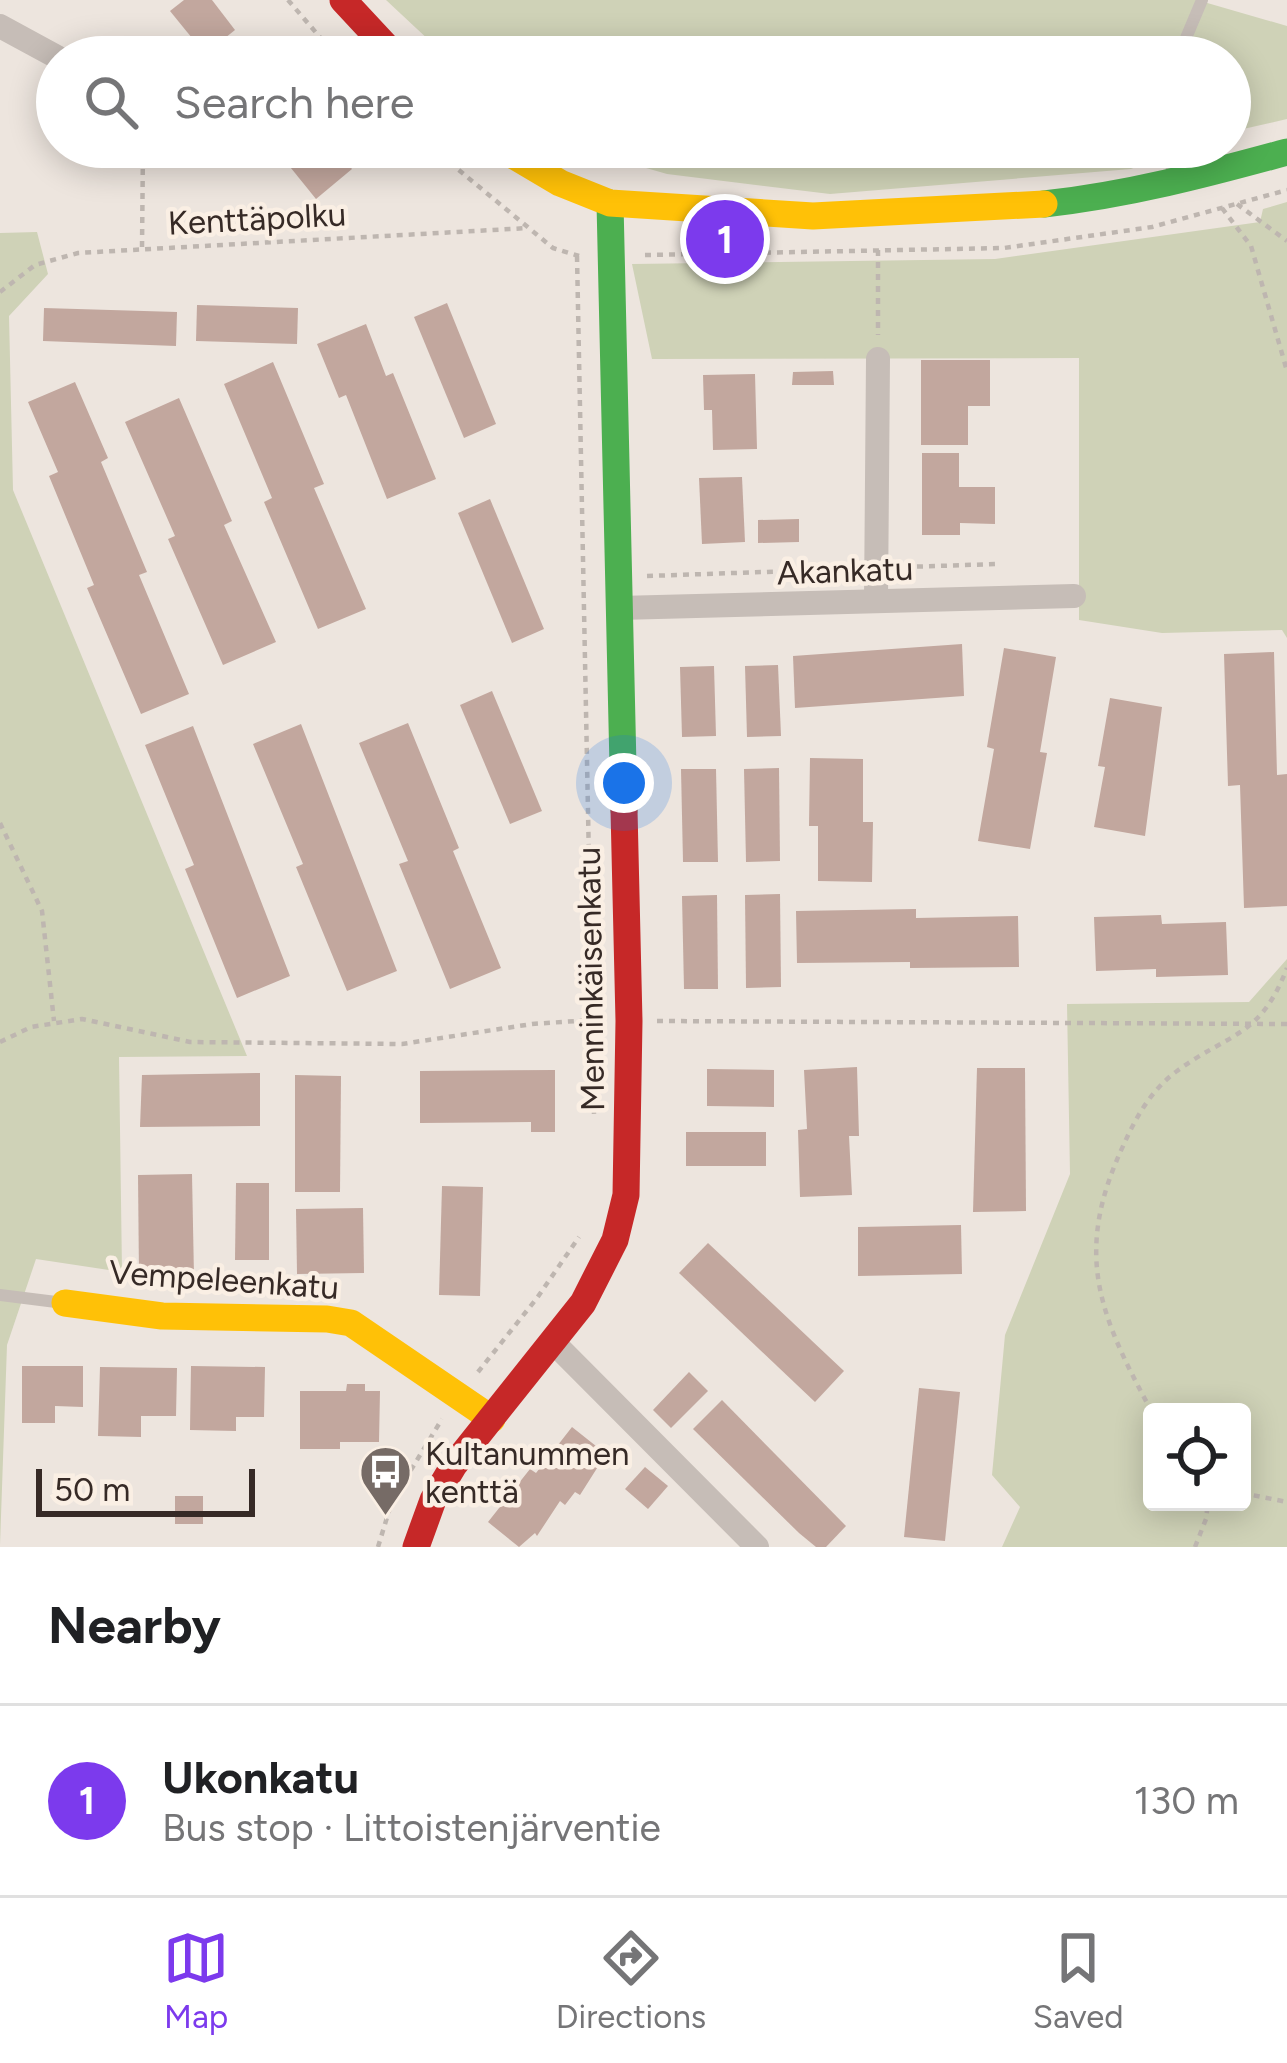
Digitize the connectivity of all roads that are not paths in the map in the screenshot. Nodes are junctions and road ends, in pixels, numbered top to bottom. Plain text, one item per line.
1 (343, 0) edge
2 (1202, 0) edge
3 (0, 26) edge
4 (376, 36) edge
5 (1187, 36) edge
6 (36, 46) edge
7 (1287, 152) edge
8 (1251, 162) edge
9 (535, 168) edge
10 (1172, 168) edge
11 (1227, 168) edge
12 (1174, 182) junction
13 (610, 203) junction
14 (878, 359) road end
15 (1074, 596) dead end
16 (877, 601) junction
17 (619, 608) junction
18 (0, 1295) edge
19 (65, 1303) joint
20 (554, 1343) junction
21 (492, 1419) junction
22 (416, 1547) edge
23 (757, 1547) edge

1 - 4 street
2 - 5 lane
3 - 6 street
7 - 8 street
9 - 13 street
10 - 12 lane
11 - 12 street
12 - 13 street
13 - 17 street, Menninkäisenkatu
14 - 16 street
15 - 16 street, Akankatu
16 - 17 street, Akankatu
17 - 20 street, Menninkäisenkatu
18 - 19 lane
19 - 21 street, Vempeleenkatu
20 - 21 street, Menninkäisenkatu
20 - 23 street
21 - 22 street, Menninkäisenkatu

